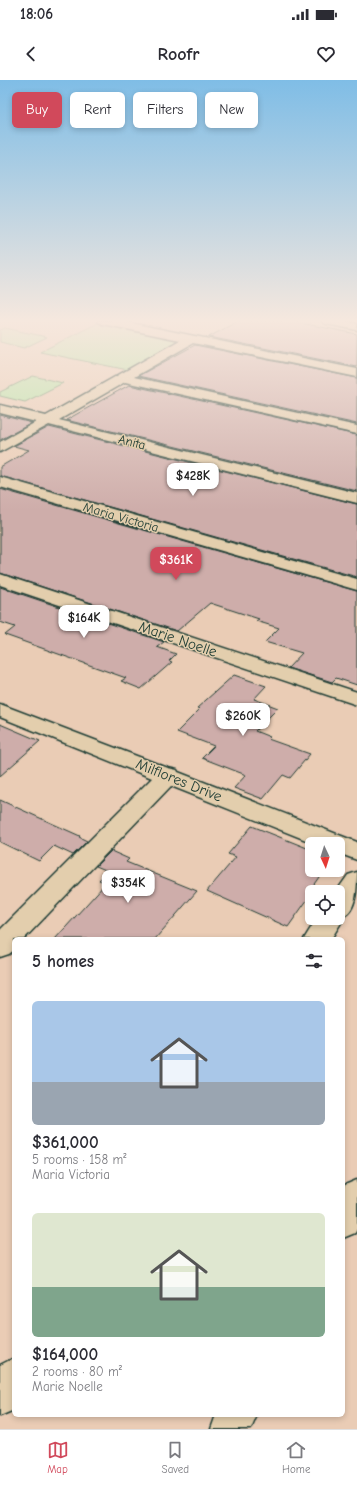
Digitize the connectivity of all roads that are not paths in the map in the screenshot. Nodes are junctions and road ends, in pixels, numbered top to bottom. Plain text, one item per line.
1 (113, 384) edge
2 (151, 384) edge
3 (0, 409) edge
4 (48, 421) junction
5 (357, 430) edge
6 (0, 448) edge
7 (0, 482) edge
8 (357, 498) edge
9 (0, 579) edge
10 (357, 585) edge
11 (357, 699) edge
12 (0, 710) edge
13 (168, 775) junction
14 (357, 851) edge
15 (357, 881) edge
16 (345, 898) edge
17 (326, 925) edge
18 (318, 937) edge
19 (0, 947) edge
20 (357, 1196) edge
21 (345, 1218) edge
22 (12, 1380) edge
23 (0, 1398) edge
24 (237, 1417) edge
25 (230, 1429) edge

1 - 4 street
2 - 5 street
3 - 4 street, Anita
4 - 6 street
4 - 8 street, Anita
7 - 10 street, Maria Victoria
9 - 11 street, Marie Noelle
12 - 13 street, Milflores Drive
13 - 14 street, Milflores Drive
13 - 19 street
15 - 16 street
17 - 18 street
20 - 21 street
22 - 23 street
24 - 25 street

